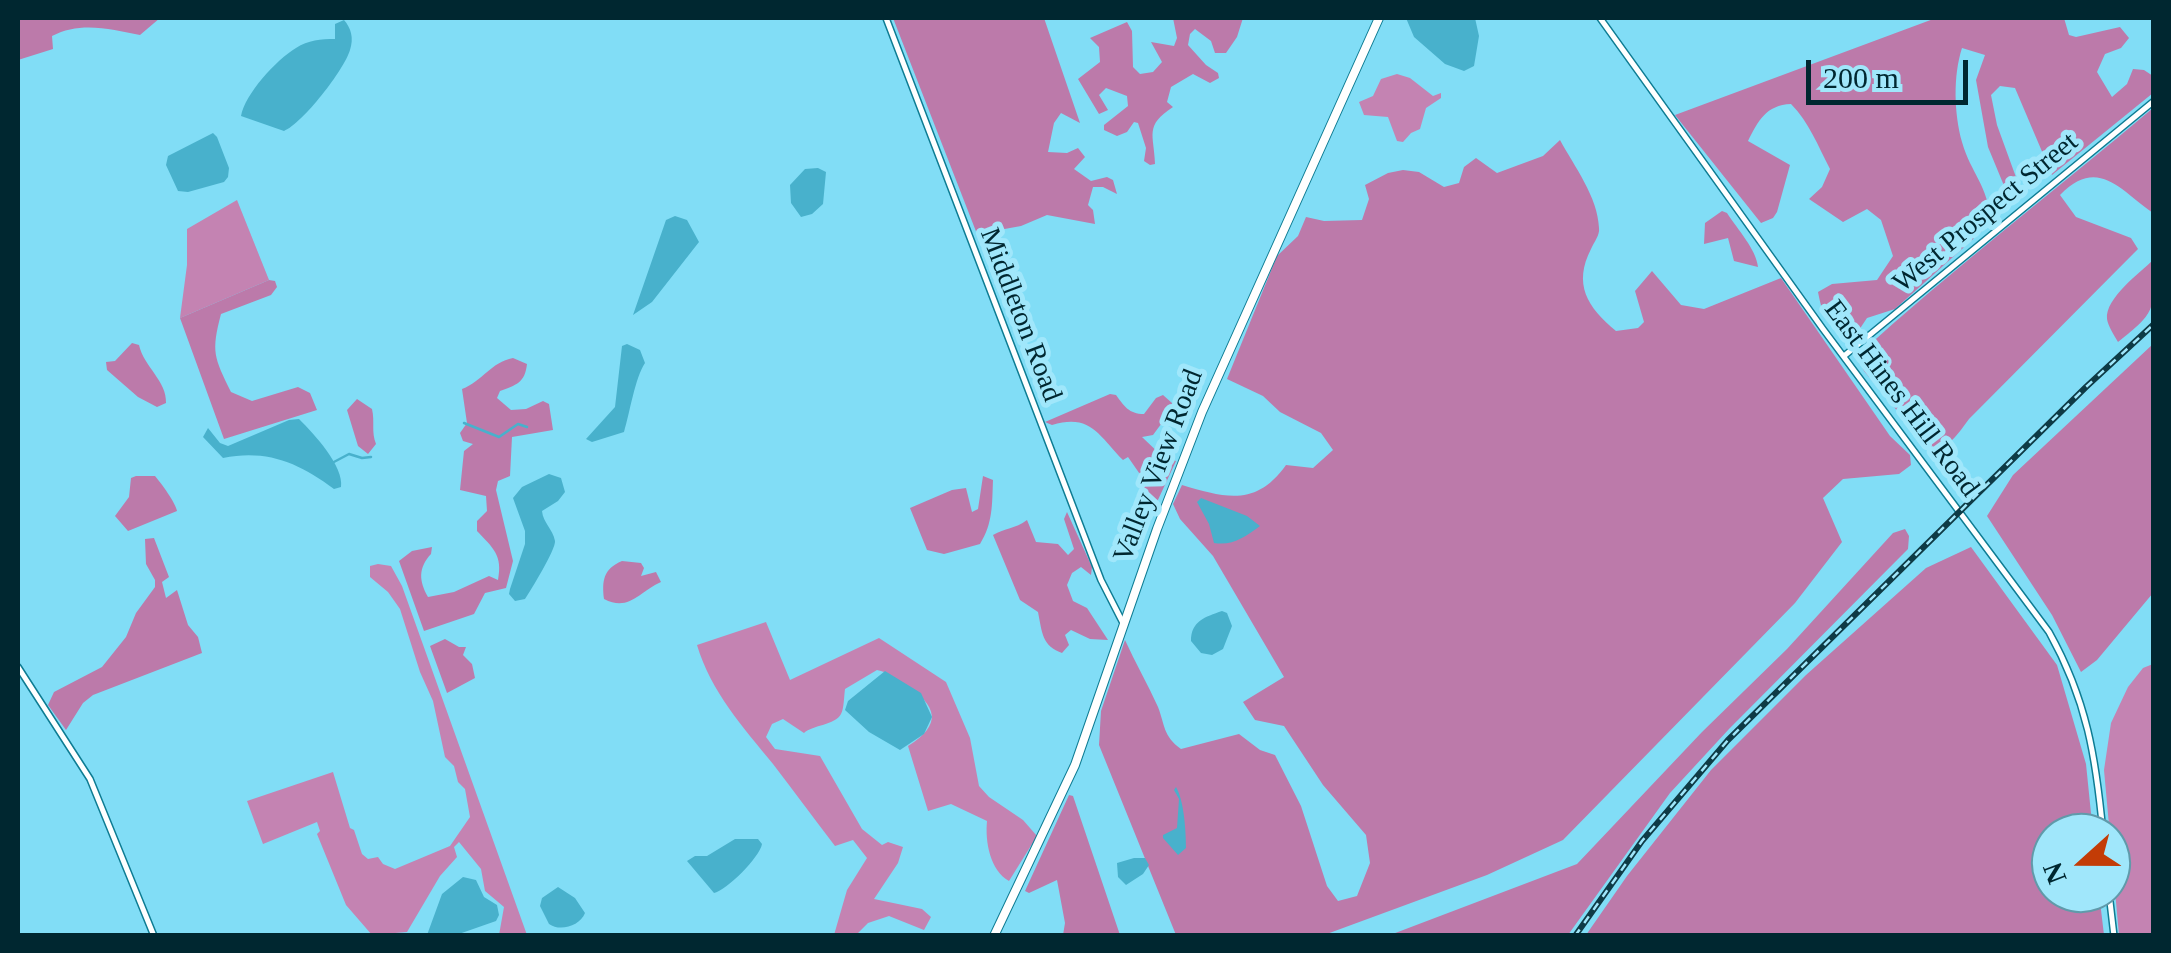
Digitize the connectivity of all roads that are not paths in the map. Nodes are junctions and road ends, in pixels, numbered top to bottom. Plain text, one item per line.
1 (886, 18) edge
2 (1378, 18) edge
3 (1600, 18) edge
4 (2154, 101) edge
5 (1844, 356) junction
6 (1123, 623) junction
7 (18, 667) edge
8 (2101, 813) edge
9 (154, 936) edge
10 (994, 936) edge

1 - 6 street, Middleton Road
2 - 6 main road, Valley View Road
3 - 5 street, East Hines Hill Road
4 - 5 street, West Prospect Street
5 - 8 street, East Hines Hill Road
6 - 10 main road, Valley View Road
7 - 9 street

